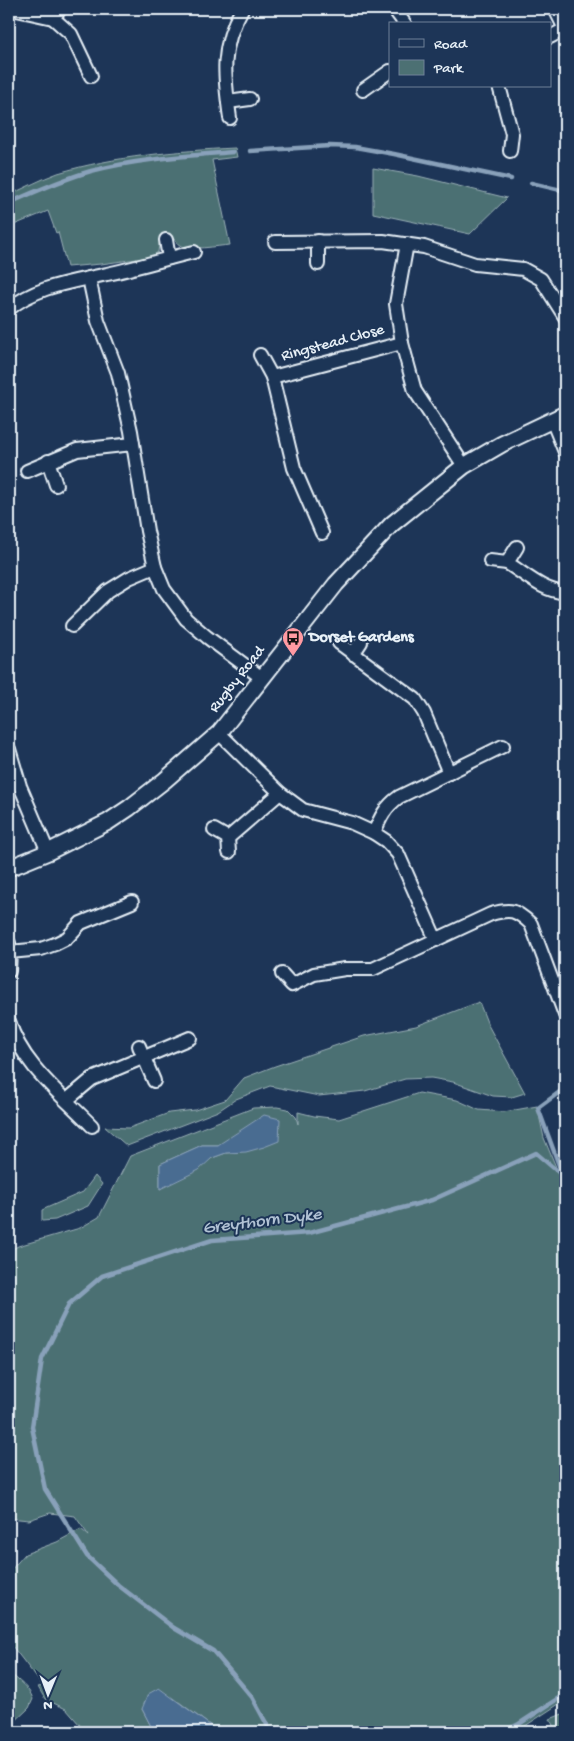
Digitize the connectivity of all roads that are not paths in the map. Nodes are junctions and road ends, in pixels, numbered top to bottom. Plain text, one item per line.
1 (12, 9) edge
2 (242, 9) edge
3 (394, 9) edge
4 (555, 9) edge
5 (57, 13) edge
6 (403, 22) edge
7 (565, 29) edge
8 (552, 36) edge
9 (389, 72) edge
10 (91, 76) dead end
11 (500, 88) edge
12 (363, 90) dead end
13 (250, 99) dead end
14 (228, 102) junction
15 (230, 118) dead end
16 (510, 151) dead end
17 (166, 240) dead end
18 (318, 241) junction
19 (275, 242) dead end
20 (407, 244) junction
21 (194, 252) dead end
22 (169, 258) junction
23 (318, 264) dead end
24 (88, 278) junction
25 (9, 309) edge
26 (565, 317) edge
27 (402, 343) junction
28 (260, 355) dead end
29 (272, 377) junction
30 (558, 417) edge
31 (133, 444) junction
32 (565, 452) edge
33 (48, 461) junction
34 (464, 466) junction
35 (27, 471) dead end
36 (56, 485) dead end
37 (322, 534) dead end
38 (517, 547) dead end
39 (490, 561) dead end
40 (507, 563) junction
41 (154, 567) junction
42 (565, 592) edge
43 (72, 626) dead end
44 (361, 642) dead end
45 (339, 643) dead end
46 (353, 654) junction
47 (262, 678) junction
48 (218, 732) junction
49 (503, 746) dead end
50 (9, 749) edge
51 (11, 770) edge
52 (449, 773) junction
53 (280, 793) junction
54 (214, 830) dead end
55 (374, 833) junction
56 (228, 838) junction
57 (48, 852) junction
58 (229, 852) dead end
59 (9, 868) edge
60 (132, 902) dead end
61 (436, 940) junction
62 (10, 947) edge
63 (9, 971) edge
64 (282, 974) dead end
65 (565, 1015) edge
66 (9, 1021) edge
67 (190, 1038) dead end
68 (142, 1052) junction
69 (154, 1081) dead end
70 (66, 1100) junction
71 (92, 1126) dead end

1 - 5 street
2 - 14 street
3 - 6 street
4 - 7 street
5 - 10 street
7 - 8 street
9 - 12 street
11 - 16 street
13 - 14 street
14 - 15 street
17 - 22 street
18 - 19 street
18 - 20 street
18 - 23 street
20 - 26 street
20 - 27 street
21 - 22 street
22 - 24 street
24 - 25 street
24 - 31 street
27 - 29 street, Ringstead Close
27 - 34 street
28 - 29 street, Ringstead Close
29 - 37 street, Ringstead Close
30 - 32 street
30 - 34 street, Rugby Road
31 - 33 street
31 - 41 street
33 - 35 street
33 - 36 street
34 - 47 street, Rugby Road
38 - 40 street
39 - 40 street
40 - 42 street
41 - 43 street
41 - 47 street
44 - 46 street
45 - 46 street
46 - 52 street
47 - 48 street, Rugby Road
48 - 53 street
48 - 57 street, Rugby Road
49 - 52 street
50 - 51 street
51 - 57 street
52 - 55 street
53 - 55 street
53 - 56 street
54 - 56 street
55 - 61 street
56 - 58 street
57 - 59 street, Rugby Road
60 - 62 street
61 - 64 street
61 - 65 street
62 - 63 street
66 - 70 street
67 - 68 street
68 - 69 street
68 - 70 street
70 - 71 street

